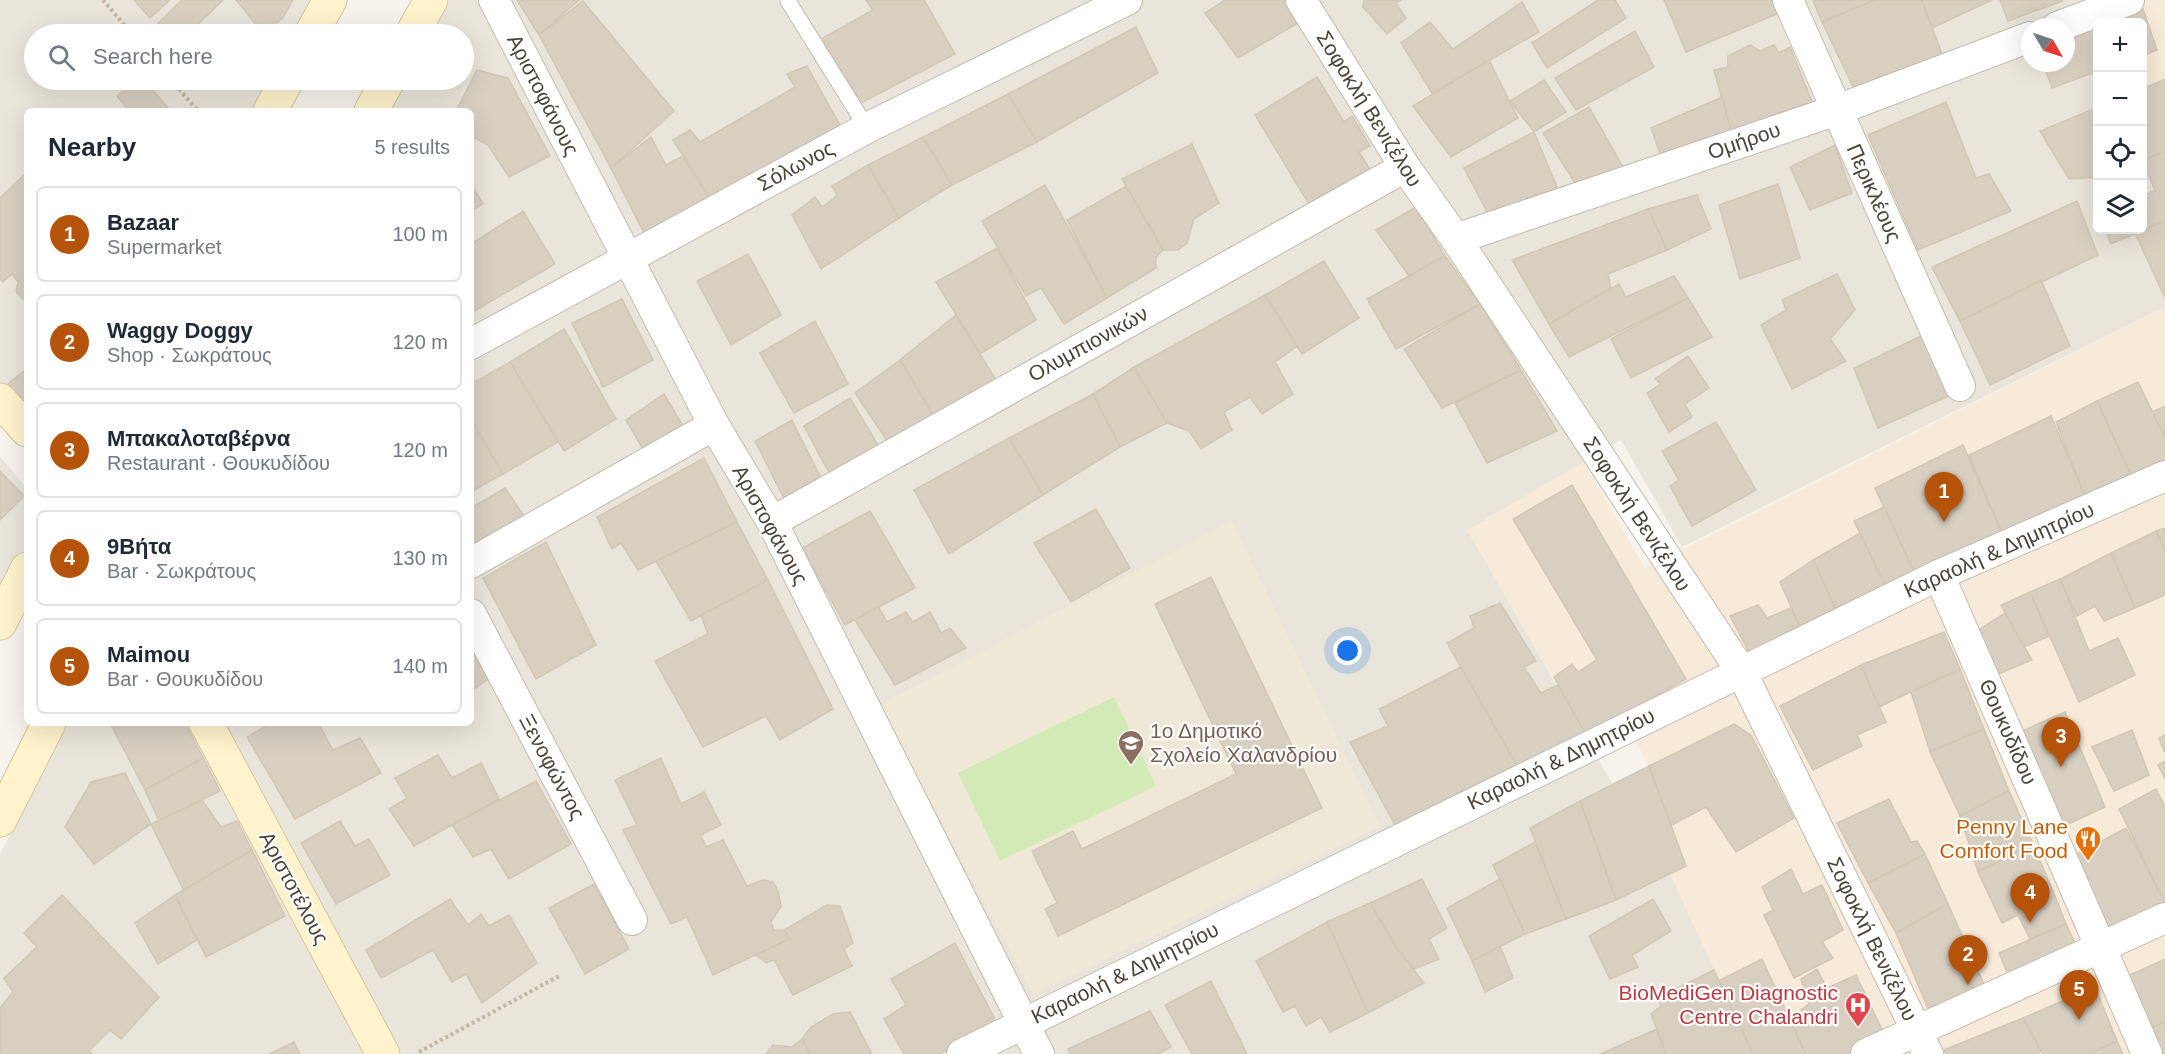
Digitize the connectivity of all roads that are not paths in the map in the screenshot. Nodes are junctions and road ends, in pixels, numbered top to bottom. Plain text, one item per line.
1 (330, 0) edge
2 (431, 0) edge
3 (494, 0) edge
4 (1127, 0) edge
5 (1301, 0) edge
6 (1788, 0) edge
7 (2129, 0) edge
8 (788, 1) edge
9 (2075, 20) edge
10 (317, 24) edge
11 (418, 24) edge
12 (2021, 40) edge
13 (282, 90) edge
14 (383, 90) edge
15 (272, 108) edge
16 (373, 108) edge
17 (1837, 110) junction
18 (867, 128) junction
19 (1405, 167) junction
20 (1456, 239) junction
21 (627, 257) junction
22 (474, 342) edge
23 (1960, 386) dead end
24 (0, 400) edge
25 (714, 425) junction
26 (24, 427) edge
27 (2165, 476) edge
28 (772, 522) junction
29 (474, 560) edge
30 (24, 575) edge
31 (1939, 575) junction
32 (474, 620) edge
33 (0, 623) edge
34 (1741, 671) junction
35 (47, 726) edge
36 (208, 726) edge
37 (0, 820) edge
38 (2165, 918) edge
39 (632, 920) dead end
40 (2103, 947) junction
41 (1023, 1023) junction
42 (1922, 1042) edge
43 (383, 1054) edge
44 (962, 1054) edge
45 (1038, 1054) edge
46 (1866, 1054) edge
47 (2147, 1054) edge

1 - 10 street
2 - 11 street
3 - 21 street, Αριστοφάνους
4 - 18 street, Σόλωνος
5 - 19 street, Σοφοκλή Βενιζέλου
6 - 17 street, Περικλέους
7 - 9 street
8 - 18 lane
12 - 17 street, Ομήρου
13 - 15 street
14 - 16 street
17 - 20 street, Ομήρου
17 - 23 street, Περικλέους
18 - 21 street, Σόλωνος
19 - 20 street, Σοφοκλή Βενιζέλου
19 - 28 street, Ολυμπιονικών
20 - 34 street, Σοφοκλή Βενιζέλου
21 - 22 street, Σόλωνος
21 - 25 street, Αριστοφάνους
24 - 26 street
25 - 28 street, Αριστοφάνους
25 - 29 street
27 - 31 street, Καραολή & Δημητρίου
28 - 41 street, Αριστοφάνους
30 - 33 street
31 - 34 street, Καραολή & Δημητρίου
31 - 40 street, Θουκυδίδου
32 - 39 street, Ξενοφώντος
34 - 41 street, Καραολή & Δημητρίου
34 - 42 street, Σοφοκλή Βενιζέλου
35 - 37 street
36 - 43 street, Αριστοτέλους
38 - 40 street
40 - 42 street
40 - 47 street, Θουκυδίδου
41 - 44 street, Καραολή & Δημητρίου
41 - 45 street, Αριστοφάνους
42 - 46 street

